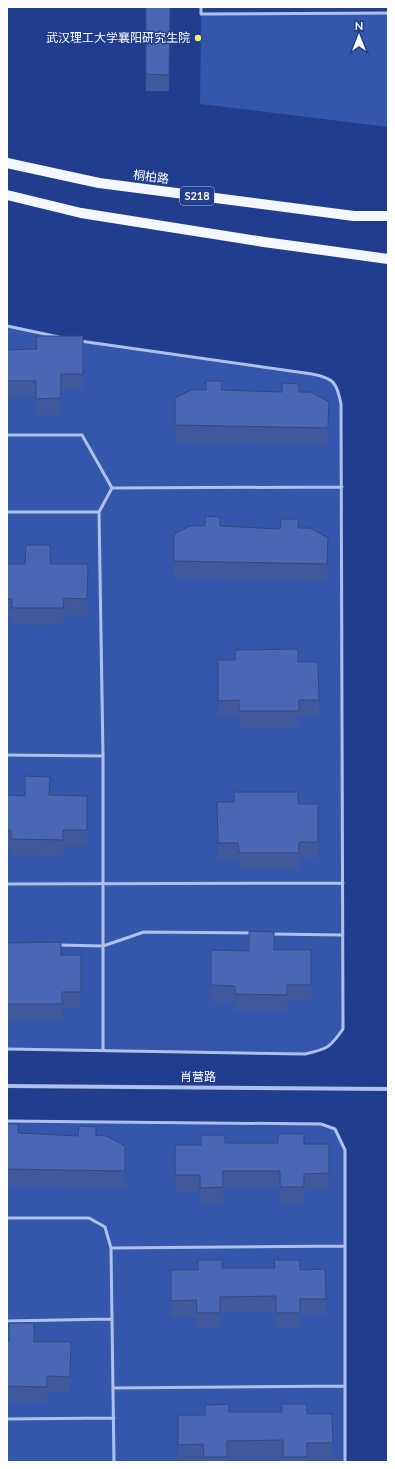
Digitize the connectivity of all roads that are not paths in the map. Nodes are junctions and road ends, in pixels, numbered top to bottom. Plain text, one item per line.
1 (201, 7) edge
2 (388, 13) edge
3 (7, 163) edge
4 (7, 196) edge
5 (388, 216) edge
6 (388, 259) edge
7 (7, 326) edge
8 (65, 338) edge
9 (79, 341) edge
10 (7, 435) edge
11 (342, 487) junction
12 (112, 488) junction
13 (7, 512) edge
14 (99, 512) junction
15 (7, 755) edge
16 (103, 756) junction
17 (343, 883) junction
18 (7, 884) edge
19 (103, 884) junction
20 (255, 934) edge
21 (263, 934) edge
22 (343, 935) junction
23 (55, 945) edge
24 (103, 946) junction
25 (7, 1048) edge
26 (103, 1050) junction
27 (7, 1086) edge
28 (388, 1089) edge
29 (7, 1121) edge
30 (7, 1218) edge
31 (344, 1246) junction
32 (111, 1248) junction
33 (112, 1320) junction
34 (7, 1322) edge
35 (344, 1386) junction
36 (113, 1388) junction
37 (114, 1418) junction
38 (7, 1419) edge
39 (114, 1462) edge
40 (344, 1462) edge

1 - 2 lane
3 - 5 main road, 桐柏路 / S218
4 - 6 main road
7 - 8 lane
9 - 11 lane
10 - 12 lane
11 - 12 lane
11 - 17 lane
12 - 14 lane
13 - 14 lane
14 - 16 lane
15 - 16 lane
16 - 19 lane
17 - 19 lane
17 - 22 lane
18 - 19 lane
19 - 24 lane
20 - 24 lane
21 - 22 lane
22 - 26 lane
23 - 24 lane
24 - 26 lane
25 - 26 lane
27 - 28 street, 肖营路
29 - 31 lane
30 - 32 lane
31 - 32 lane
31 - 35 lane
32 - 33 lane
33 - 34 lane
33 - 36 lane
35 - 36 lane
35 - 40 lane
36 - 37 lane
37 - 38 lane
37 - 39 lane

